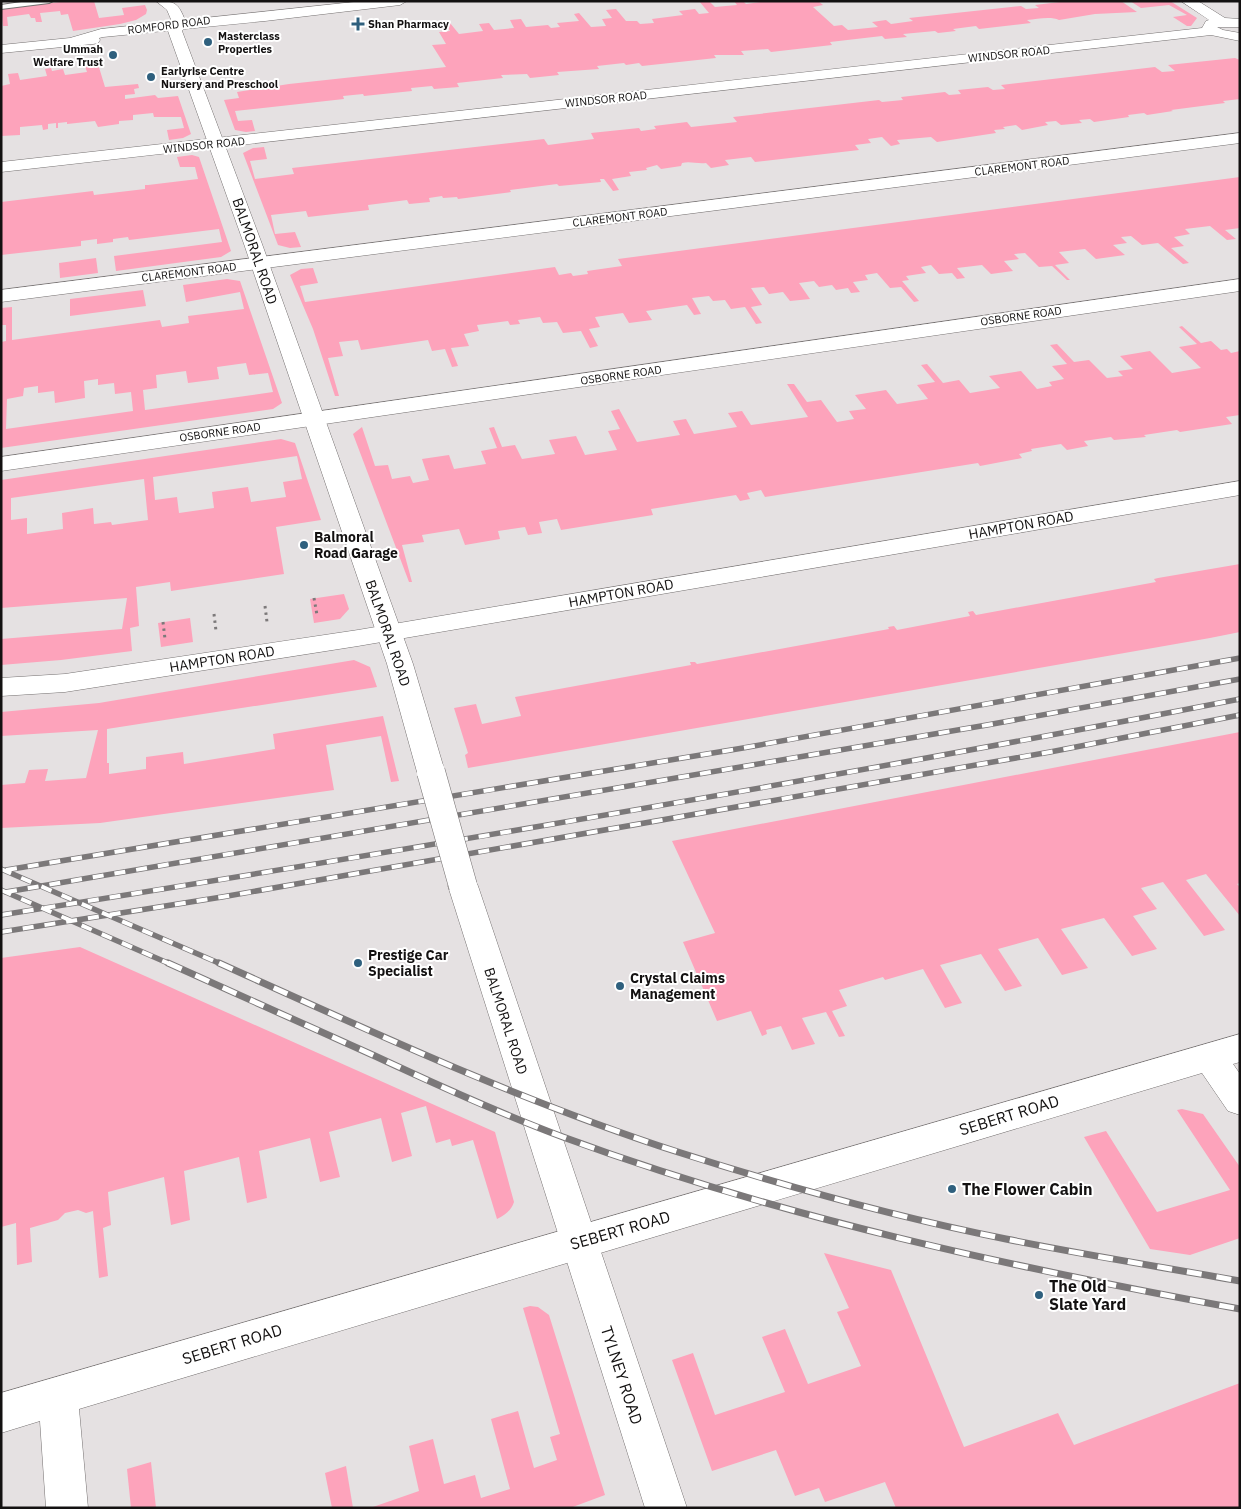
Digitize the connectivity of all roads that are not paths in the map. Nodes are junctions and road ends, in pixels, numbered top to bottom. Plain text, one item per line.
1 (49, 1) edge
2 (400, 1) edge
3 (1188, 1) edge
4 (167, 4) edge
5 (1, 7) edge
6 (265, 17) junction
7 (238, 18) junction
8 (1240, 24) edge
9 (173, 27) junction
10 (1217, 27) junction
11 (1240, 37) edge
12 (1, 49) edge
13 (1240, 138) edge
14 (216, 143) junction
15 (1, 167) edge
16 (260, 263) junction
17 (1240, 285) edge
18 (1, 296) edge
19 (313, 419) junction
20 (1, 464) edge
21 (1240, 488) edge
22 (389, 632) junction
23 (1, 687) edge
24 (1224, 1053) edge
25 (1240, 1101) edge
26 (578, 1243) junction
27 (58, 1396) junction
28 (1, 1413) edge
29 (67, 1508) edge
30 (666, 1508) edge

1 - 5 lane
2 - 6 street, ROMFORD ROAD
3 - 10 street
4 - 7 street
4 - 9 street, BALMORAL ROAD
6 - 7 street, ROMFORD ROAD
6 - 9 street, ROMFORD ROAD
7 - 9 street, ROMFORD ROAD
8 - 10 street
9 - 12 street, ROMFORD ROAD
9 - 14 street, BALMORAL ROAD
10 - 11 street
10 - 14 street, WINDSOR ROAD
13 - 16 street, CLAREMONT ROAD
14 - 15 street, WINDSOR ROAD
14 - 16 street, BALMORAL ROAD
16 - 18 street, CLAREMONT ROAD
16 - 19 street, BALMORAL ROAD
17 - 19 street, OSBORNE ROAD
19 - 20 street, OSBORNE ROAD
19 - 22 street, BALMORAL ROAD
21 - 22 street, HAMPTON ROAD
22 - 23 street, HAMPTON ROAD
22 - 26 street, BALMORAL ROAD, bridge
24 - 25 street
24 - 26 street, SEBERT ROAD
26 - 27 street, SEBERT ROAD
26 - 30 street, TYLNEY ROAD
27 - 28 street, SEBERT ROAD
27 - 29 street

